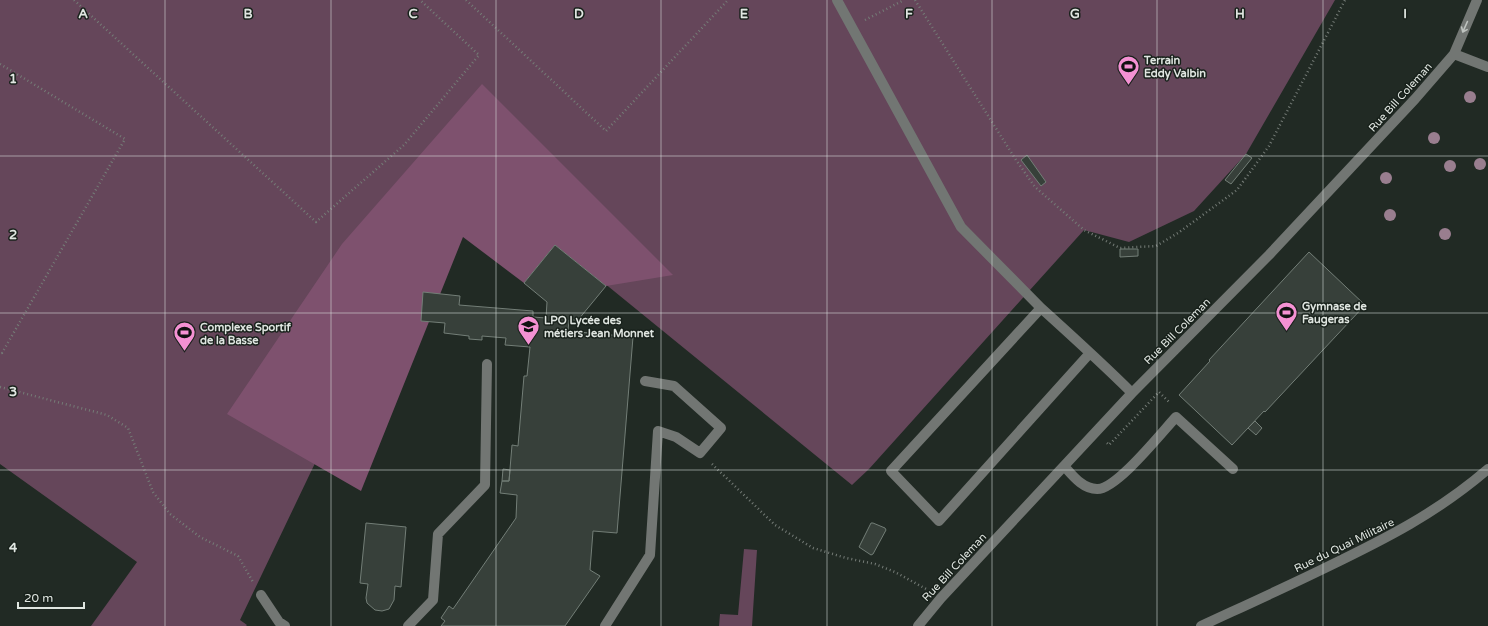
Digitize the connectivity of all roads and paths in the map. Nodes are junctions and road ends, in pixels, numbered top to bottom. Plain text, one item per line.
1 (74, 0) edge
2 (420, 0) edge
3 (466, 0) edge
4 (728, 0) edge
5 (837, 0) edge
6 (904, 0) edge
7 (915, 0) edge
8 (1345, 0) edge
9 (1477, 0) edge
10 (852, 27) junction
11 (1454, 54) junction
12 (0, 64) edge
13 (1488, 67) edge
14 (1041, 308) junction
15 (0, 352) edge
16 (1090, 353) junction
17 (487, 364) dead end
18 (645, 381) dead end
19 (0, 387) edge
20 (1132, 393) junction
21 (700, 453) junction
22 (1064, 466) junction
23 (1233, 469) dead end
24 (1488, 469) edge
25 (261, 595) joint
26 (941, 598) junction
27 (280, 625) edge
28 (408, 626) edge
29 (605, 626) edge
30 (918, 626) edge
31 (1201, 626) edge

1 - 2 path
3 - 4 path
5 - 10 street
6 - 10 path
7 - 8 path
9 -> 11 street, Rue Bill Coleman
10 - 14 street
11 - 13 street
11 - 20 street, Rue Bill Coleman
12 - 15 path
14 - 16 street
14 - 16 street
16 - 20 street
17 - 28 street
18 - 21 street
19 - 25 path
20 - 22 street, Rue Bill Coleman
21 - 26 path
21 - 29 street
22 - 23 street
22 - 26 street, Rue Bill Coleman
24 - 31 street, Rue du Quai Militaire
25 - 27 street
26 - 30 street, Rue Bill Coleman

